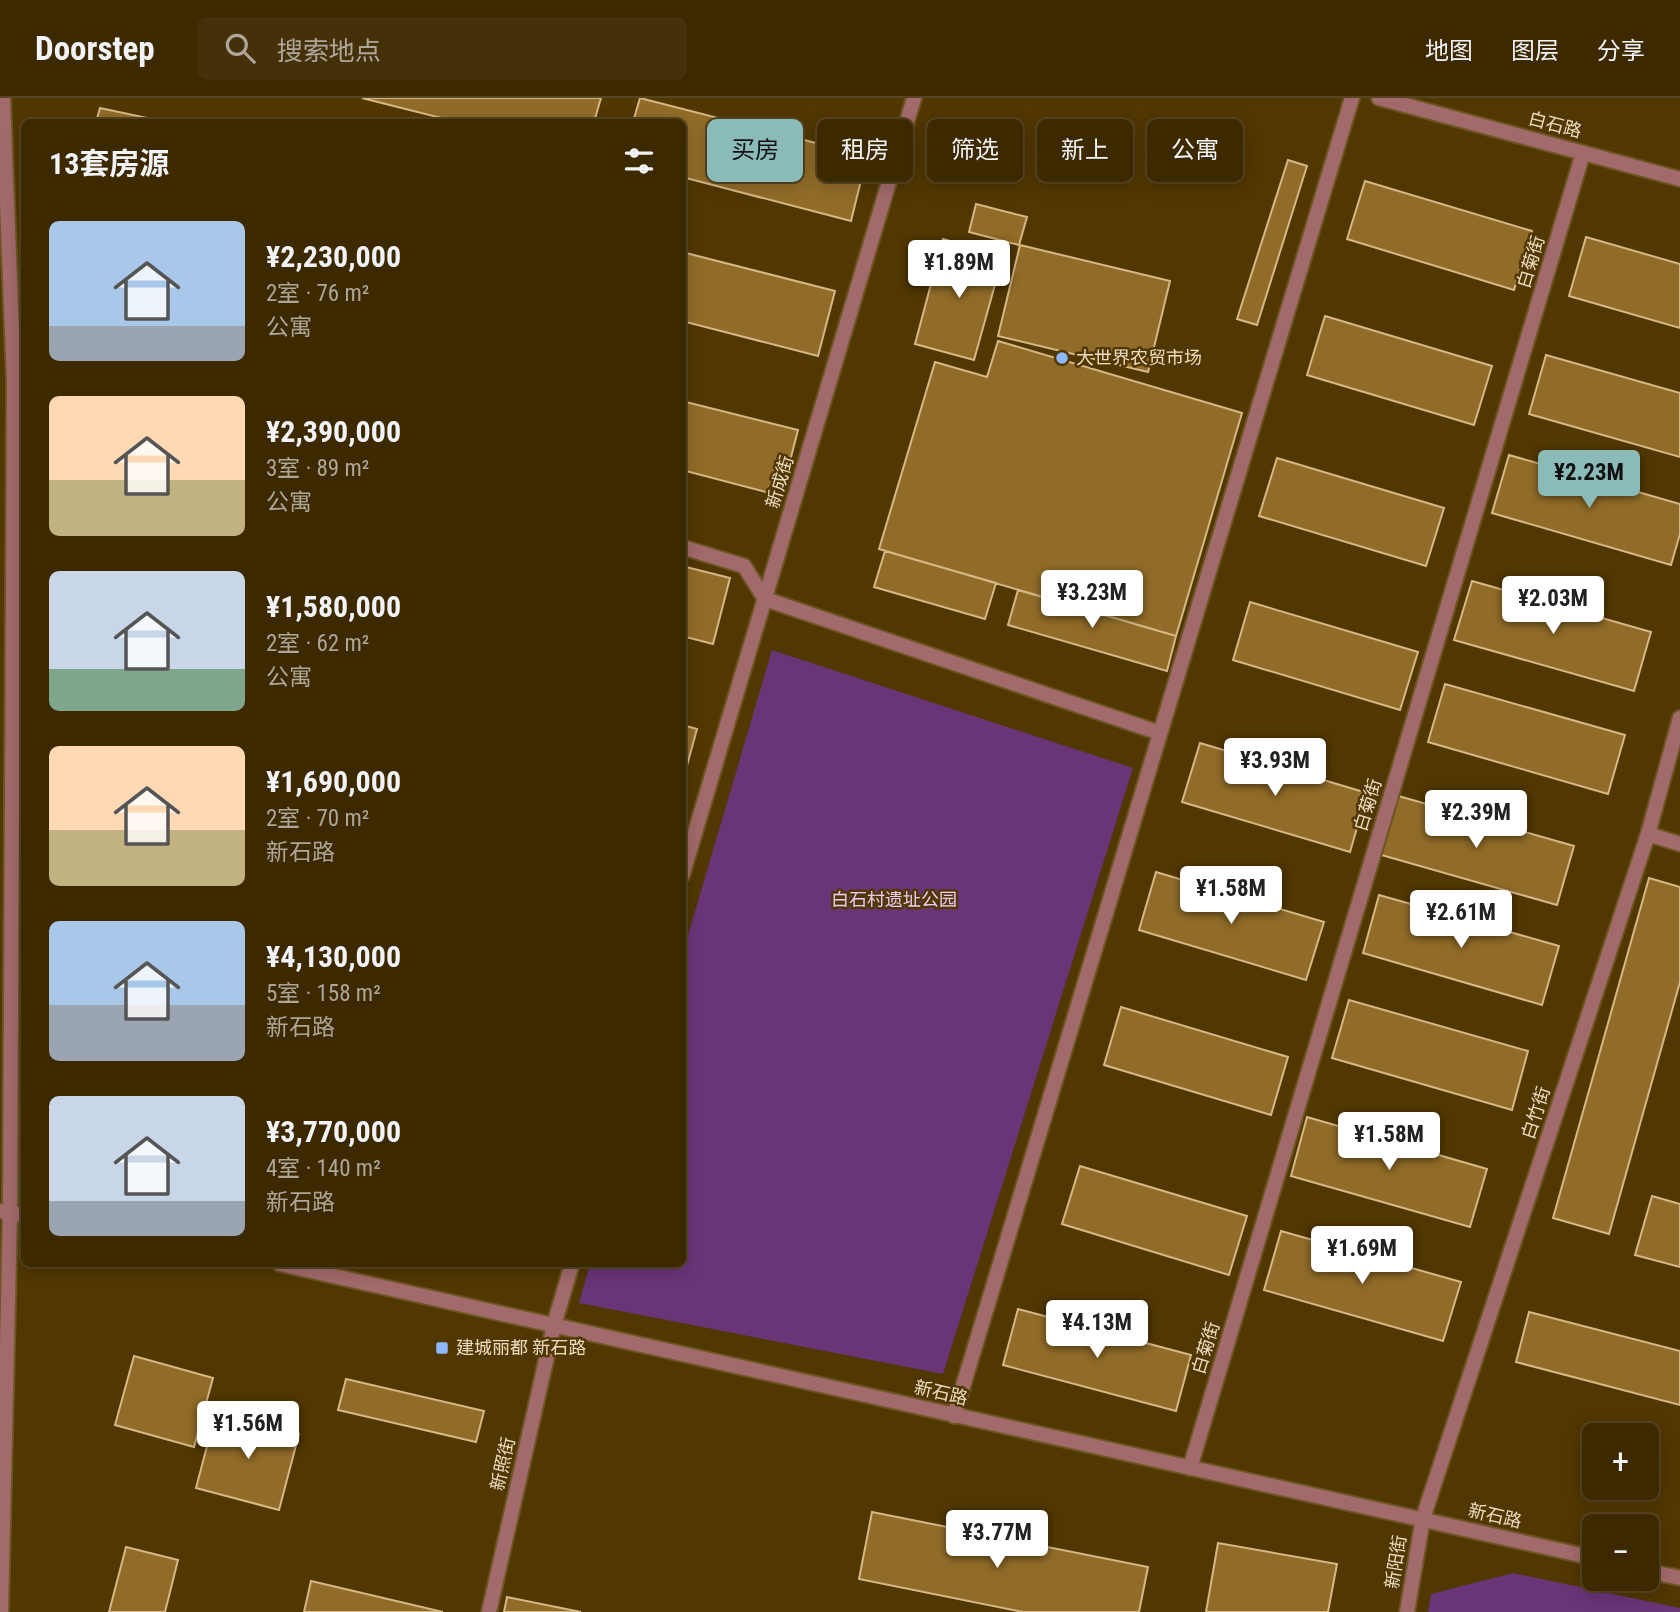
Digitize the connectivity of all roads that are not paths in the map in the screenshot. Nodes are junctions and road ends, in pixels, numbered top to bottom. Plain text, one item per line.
1 (3, 98) edge
2 (914, 98) edge
3 (1352, 98) edge
4 (1379, 98) edge
5 (1583, 153) junction
6 (1680, 179) edge
7 (19, 383) edge
8 (686, 548) edge
9 (765, 599) junction
10 (1680, 718) edge
11 (1160, 733) junction
12 (1648, 834) junction
13 (1680, 844) edge
14 (686, 863) edge
15 (12, 1213) edge
16 (293, 1267) edge
17 (571, 1267) edge
18 (554, 1325) junction
19 (954, 1416) junction
20 (1190, 1468) junction
21 (1423, 1518) junction
22 (1582, 1555) edge
23 (1659, 1574) edge
24 (1680, 1578) edge
25 (1, 1612) edge
26 (489, 1612) edge
27 (1407, 1612) edge

1 - 7 street
2 - 9 street, 新成街
3 - 11 street
4 - 5 street, 白石路
5 - 6 street, 白石路
5 - 20 street, 白菊街
7 - 15 street
8 - 9 street
9 - 11 street
9 - 14 street, 新成街
10 - 12 street, 白竹街
11 - 19 street
12 - 13 street
12 - 21 street, 白竹街
15 - 25 street
16 - 18 street, 新石路
17 - 18 street
18 - 19 street, 新石路
18 - 26 street, 新照街
19 - 20 street, 新石路
20 - 21 street, 新石路
21 - 22 street, 新石路
21 - 27 street, 新阳街
23 - 24 street

